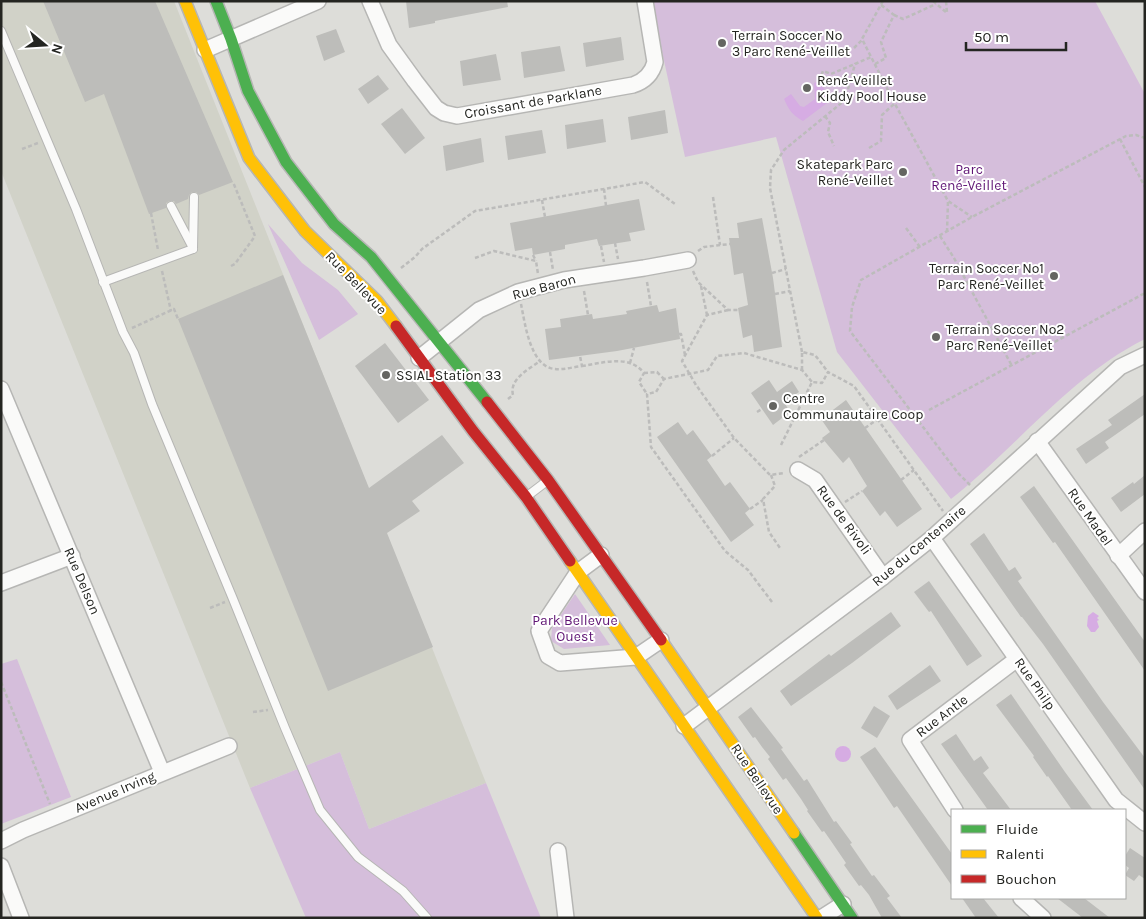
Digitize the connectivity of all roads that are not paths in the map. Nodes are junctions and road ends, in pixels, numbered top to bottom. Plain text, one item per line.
1 (185, 1) edge
2 (216, 1) edge
3 (318, 1) edge
4 (370, 1) edge
5 (645, 1) edge
6 (1, 32) edge
7 (231, 39) junction
8 (205, 50) junction
9 (194, 197) dead end
10 (171, 206) dead end
11 (193, 249) junction
12 (688, 260) road end
13 (103, 282) junction
14 (440, 341) junction
15 (1145, 355) edge
16 (419, 358) junction
17 (1, 389) edge
18 (1037, 441) junction
19 (798, 464) road end
20 (548, 480) junction
21 (526, 497) junction
22 (1145, 531) edge
23 (932, 538) junction
24 (601, 554) junction
25 (72, 556) junction
26 (1118, 556) junction
27 (578, 572) junction
28 (883, 577) junction
29 (1, 583) edge
30 (1145, 592) edge
31 (661, 640) junction
32 (636, 657) junction
33 (1018, 659) junction
34 (708, 707) junction
35 (684, 726) junction
36 (229, 746) dead end
37 (162, 772) junction
38 (954, 809) edge
39 (1145, 823) edge
40 (1, 841) edge
41 (558, 851) dead end
42 (1, 866) edge
43 (1022, 899) edge
44 (843, 904) junction
45 (21, 918) edge
46 (427, 918) edge
47 (566, 918) edge
48 (817, 918) edge
49 (821, 918) edge
50 (852, 918) edge
51 (1043, 918) edge

1 - 8 street, Rue Bellevue
2 - 7 street, Rue Bellevue
3 - 7 street
4 - 5 street, Croissant de Parklane
6 - 13 lane
7 - 8 street
7 - 14 street, Rue Bellevue
8 - 16 street, Rue Bellevue
9 - 11 lane
10 - 11 lane
11 - 13 lane
12 - 14 street, Rue Baron
13 - 46 lane
14 - 16 street, Rue Baron
14 - 20 street, Rue Bellevue
15 - 18 street, Rue du Centenaire
16 - 21 street, Rue Bellevue
17 - 25 street, Rue Delson
18 - 23 street, Rue du Centenaire
18 - 26 street, Rue Madel
19 - 28 street, Rue de Rivoli
20 - 21 lane
20 - 24 street, Rue Bellevue
21 - 27 street, Rue Bellevue
22 - 26 street
23 - 28 street, Rue du Centenaire
23 - 33 street, Rue Philp
24 - 27 street
24 - 31 street, Rue Bellevue
25 - 29 street
25 - 37 street, Rue Delson
26 - 30 street, Rue Madel
27 - 32 street, Rue Bellevue
27 - 32 street
28 - 34 street, Rue du Centenaire
31 - 32 street
31 - 34 street, Rue Bellevue
32 - 35 street, Rue Bellevue
33 - 38 street, Rue Antle
33 - 39 street, Rue Philp
34 - 35 street, Rue du Centenaire
34 - 44 street, Rue Bellevue
35 - 48 street, Rue Bellevue
36 - 37 street, Avenue Irving
37 - 40 street, Avenue Irving
41 - 47 street
42 - 45 street
43 - 51 street
44 - 49 street
44 - 50 street, Rue Bellevue

